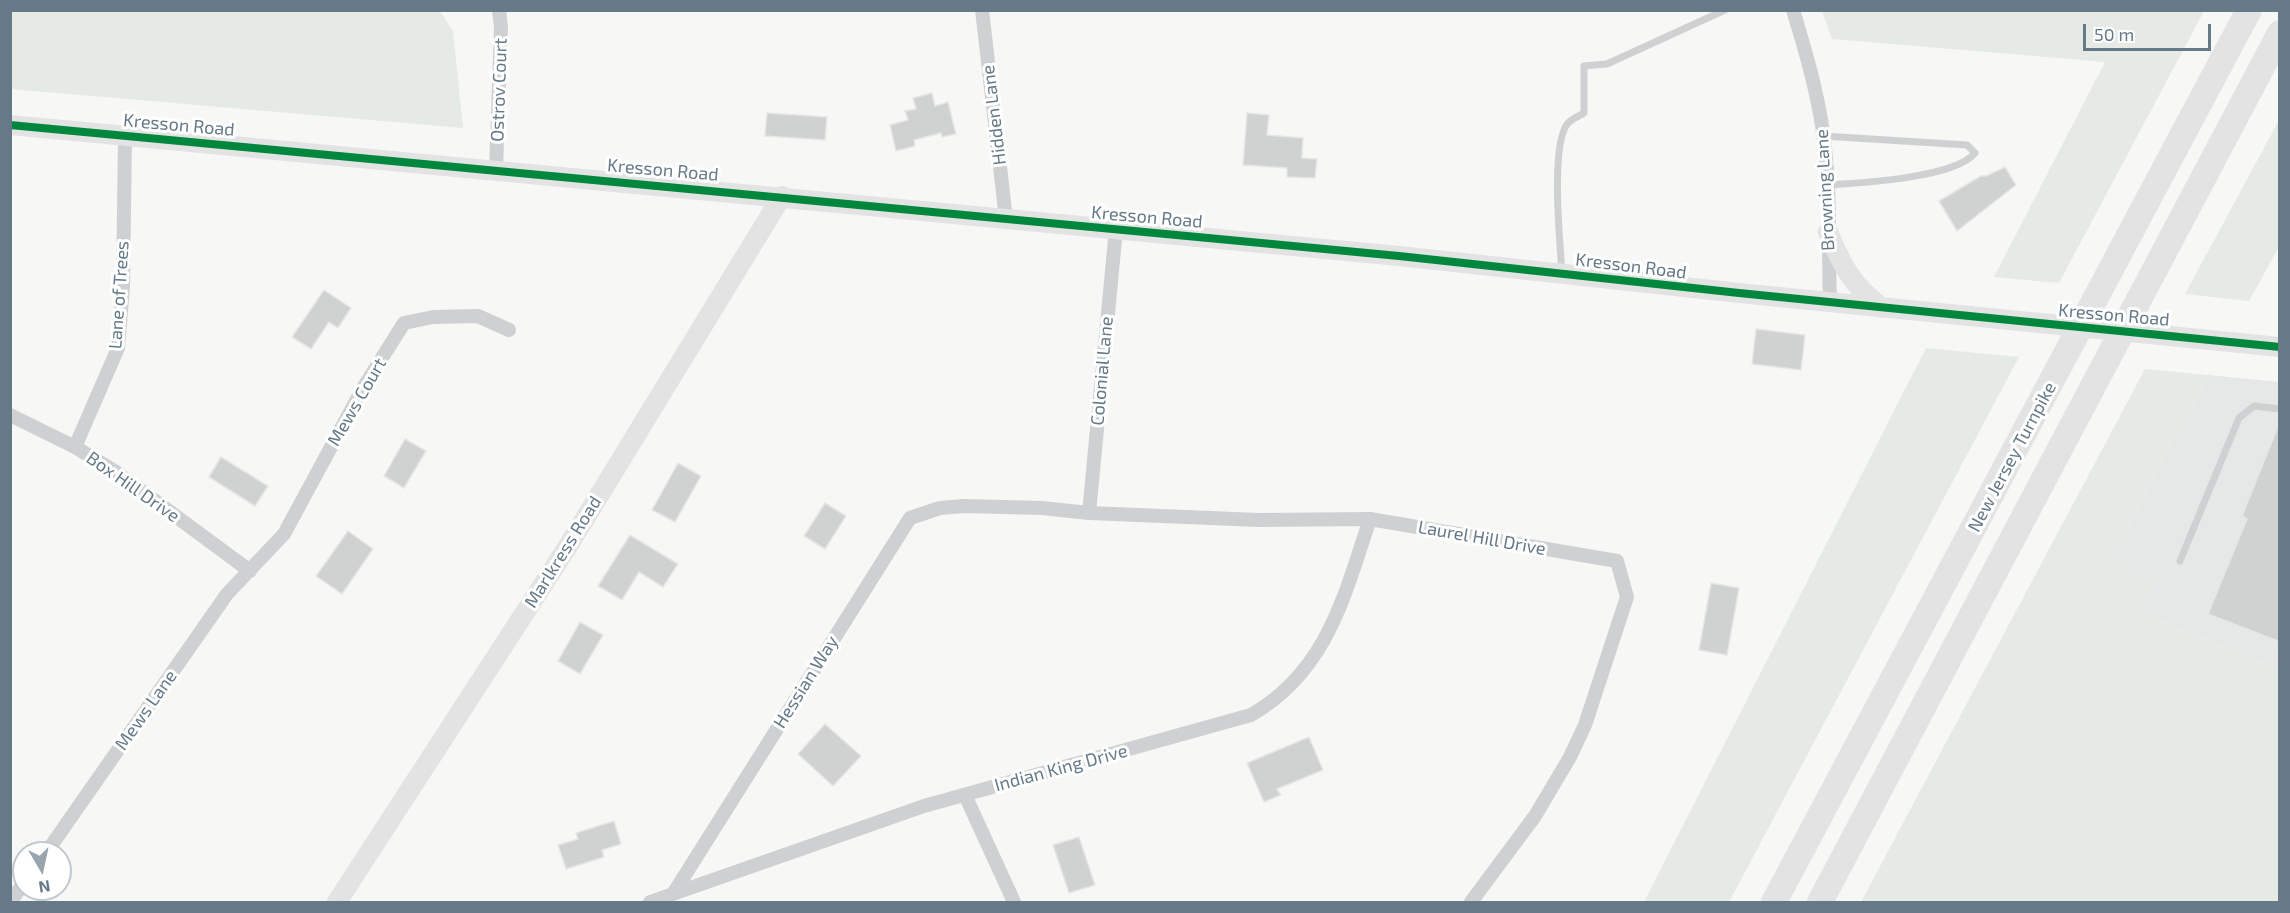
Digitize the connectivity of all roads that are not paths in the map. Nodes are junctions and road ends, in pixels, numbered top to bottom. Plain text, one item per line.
1 (499, 10) edge
2 (982, 10) edge
3 (1725, 10) edge
4 (1793, 10) edge
5 (2249, 10) edge
6 (2280, 33) edge
7 (10, 125) edge
8 (125, 135) junction
9 (1823, 136) junction
10 (496, 170) junction
11 (1828, 185) junction
12 (783, 196) junction
13 (1006, 219) junction
14 (1116, 229) junction
15 (1828, 232) junction
16 (1562, 272) junction
17 (1830, 301) junction
18 (1882, 308) junction
19 (509, 330) dead end
20 (2280, 347) edge
21 (2280, 409) edge
22 (10, 415) edge
23 (75, 447) junction
24 (964, 506) joint
25 (1089, 513) junction
26 (1370, 519) junction
27 (2180, 561) dead end
28 (250, 571) junction
29 (965, 795) junction
30 (54, 841) edge
31 (673, 894) junction
32 (337, 903) edge
33 (650, 903) edge
34 (1014, 903) edge
35 (1471, 903) edge
36 (1774, 903) edge
37 (1820, 903) edge

1 - 10 street, Ostrov Court
2 - 13 street, Hidden Lane
3 - 16 lane
4 - 9 street, Browning Lane
5 - 36 highway, New Jersey Turnpike
6 - 37 highway, New Jersey Turnpike
7 - 8 street, Kresson Road
8 - 10 street, Kresson Road
8 - 23 street, Lane of Trees
9 - 11 street, Browning Lane
9 - 11 lane
10 - 12 street, Kresson Road
11 - 15 street, Browning Lane
12 - 13 street, Kresson Road
12 - 32 street, Marlkress Road
13 - 14 street, Kresson Road
14 - 16 street, Kresson Road
14 - 25 street, Colonial Lane
15 - 17 street, Browning Lane
15 - 18 street
16 - 17 street, Kresson Road
17 - 18 street, Kresson Road
18 - 20 street, Kresson Road
19 - 28 street, Mews Court
21 - 27 lane
22 - 23 street, Box Hill Drive
23 - 28 street, Box Hill Drive
24 - 25 street, Laurel Hill Drive
24 - 31 street, Hessian Way
25 - 26 street, Laurel Hill Drive
26 - 29 street, Indian King Drive
26 - 35 street, Laurel Hill Drive
28 - 30 street, Mews Lane
29 - 31 street, Indian King Drive
29 - 34 street
31 - 33 street, Indian King Drive

